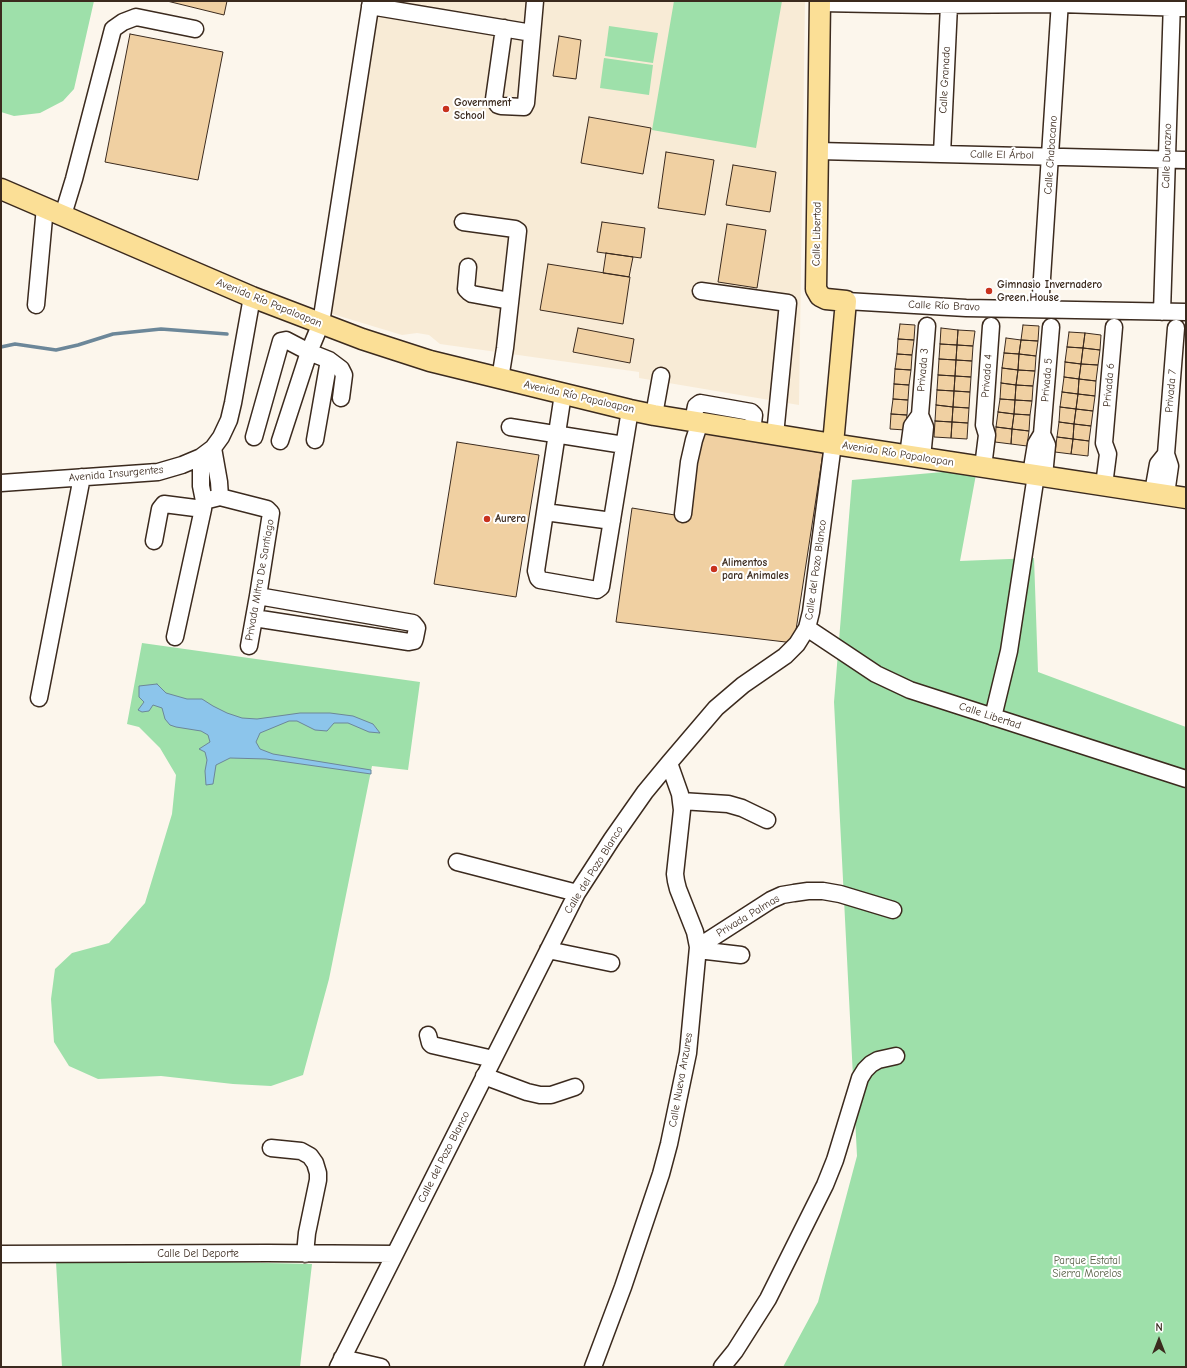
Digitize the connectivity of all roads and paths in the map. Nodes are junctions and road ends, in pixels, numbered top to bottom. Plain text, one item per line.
1 (535, 1) edge
2 (820, 2) edge
3 (370, 3) edge
4 (931, 3) edge
5 (1060, 3) edge
6 (949, 5) junction
7 (1177, 5) edge
8 (504, 28) junction
9 (195, 29) dead end
10 (532, 33) junction
11 (818, 151) junction
12 (942, 154) junction
13 (1051, 156) junction
14 (1167, 160) junction
15 (1186, 160) edge
16 (1, 189) edge
17 (45, 207) junction
18 (63, 215) junction
19 (463, 222) dead end
20 (468, 267) dead end
21 (701, 291) dead end
22 (252, 297) junction
23 (510, 301) junction
24 (846, 301) junction
25 (36, 305) dead end
26 (1040, 309) junction
27 (1162, 312) junction
28 (1186, 312) edge
29 (321, 323) junction
30 (927, 326) dead end
31 (991, 326) dead end
32 (1051, 327) dead end
33 (1114, 327) dead end
34 (1176, 328) dead end
35 (309, 352) junction
36 (329, 360) junction
37 (661, 376) dead end
38 (500, 378) junction
39 (563, 394) junction
40 (341, 398) dead end
41 (630, 410) junction
42 (654, 415) junction
43 (696, 422) junction
44 (510, 428) dead end
45 (557, 434) junction
46 (775, 435) junction
47 (254, 437) dead end
48 (280, 440) dead end
49 (315, 440) dead end
50 (833, 444) junction
51 (624, 445) junction
52 (207, 452) junction
53 (915, 457) junction
54 (182, 465) junction
55 (978, 466) junction
56 (1037, 475) junction
57 (82, 477) junction
58 (1, 483) edge
59 (1099, 484) junction
60 (1159, 493) junction
61 (220, 497) junction
62 (1186, 498) edge
63 (203, 499) junction
64 (545, 512) junction
65 (683, 514) dead end
66 (612, 521) junction
67 (154, 541) dead end
68 (258, 596) junction
69 (254, 618) junction
70 (807, 628) junction
71 (175, 637) dead end
72 (249, 646) dead end
73 (39, 698) dead end
74 (993, 717) junction
75 (669, 763) junction
76 (1186, 779) edge
77 (681, 801) junction
78 (767, 820) dead end
79 (457, 862) dead end
80 (576, 894) junction
81 (893, 910) dead end
82 (698, 949) junction
83 (548, 950) junction
84 (741, 955) dead end
85 (611, 963) dead end
86 (428, 1035) dead end
87 (896, 1056) dead end
88 (493, 1060) junction
89 (484, 1076) junction
90 (575, 1087) dead end
91 (271, 1148) dead end
92 (1, 1254) edge
93 (305, 1254) junction
94 (395, 1254) junction
95 (340, 1363) edge
96 (381, 1367) edge
97 (593, 1367) edge
98 (722, 1367) edge

1 - 10 street
2 - 4 street
2 - 11 main road, Calle Libertad
3 - 8 street
3 - 29 street
4 - 6 street
5 - 6 street
5 - 7 street
5 - 13 street, Calle Chabacano
6 - 12 street, Calle Granada
7 - 14 street, Calle Durazno
8 - 10 street
8 - 10 street
9 - 18 street
11 - 12 street, Calle El Árbol
11 - 24 main road, Calle Libertad
12 - 13 street, Calle El Árbol
13 - 14 street, Calle El Árbol
13 - 26 street, Calle Chabacano
14 - 15 street, Calle El Árbol
14 - 27 street, Calle Durazno
16 - 17 main road, Avenida Río Papaloapan
17 - 18 main road, Avenida Río Papaloapan
17 - 25 street
18 - 22 main road, Avenida Río Papaloapan
19 - 23 street
20 - 23 street
21 - 46 street
22 - 29 main road, Avenida Río Papaloapan
22 - 52 street
23 - 38 street
24 - 26 street, Calle Río Bravo
24 - 50 main road
26 - 27 street, Calle Río Bravo
27 - 28 street, Calle Río Bravo
29 - 35 street
29 - 38 main road, Avenida Río Papaloapan
30 - 53 street, Privada 3
31 - 55 street, Privada 4
32 - 56 street, Privada 5
33 - 59 street, Privada 6
34 - 60 street, Privada 7
35 - 36 street
35 - 47 street
35 - 48 street
36 - 40 street
36 - 49 street
37 - 42 street
38 - 39 main road, Avenida Río Papaloapan
39 - 41 main road, Avenida Río Papaloapan
39 - 45 street
41 - 42 main road, Avenida Río Papaloapan
41 - 51 street
42 - 43 main road, Avenida Río Papaloapan
43 - 46 main road, Avenida Río Papaloapan
43 - 65 street
44 - 45 street
45 - 51 street
45 - 64 street
46 - 50 main road, Avenida Río Papaloapan
50 - 53 main road, Avenida Río Papaloapan
50 - 70 street, Calle del Pozo Blanco
51 - 66 street
52 - 54 street, Avenida Insurgentes
52 - 61 street
52 - 63 street
53 - 55 main road, Avenida Río Papaloapan
54 - 57 street, Avenida Insurgentes
54 - 63 street
55 - 56 main road, Avenida Río Papaloapan
56 - 59 main road, Avenida Río Papaloapan
56 - 74 street, Privada 5
57 - 58 street, Avenida Insurgentes
57 - 73 street
59 - 60 main road, Avenida Río Papaloapan
60 - 62 main road, Avenida Río Papaloapan
61 - 63 street, Privada Mitra De Santiago
61 - 68 street, Privada Mitra De Santiago
63 - 67 street, Privada Mitra De Santiago
63 - 71 street
64 - 66 street
64 - 66 street
68 - 69 street, Privada Mitra De Santiago
68 - 69 street
69 - 72 street, Privada Mitra De Santiago
70 - 74 street, Calle Libertad
70 - 75 street, Calle del Pozo Blanco
74 - 76 street, Calle Libertad
75 - 77 street, Calle Nueva Anzures
75 - 80 street, Calle del Pozo Blanco
77 - 78 street
77 - 82 street, Calle Nueva Anzures
79 - 80 street
80 - 83 street, Calle del Pozo Blanco
81 - 82 street, Privada Palmas
82 - 84 street
82 - 97 street, Calle Nueva Anzures
83 - 85 street
83 - 88 street, Calle del Pozo Blanco
86 - 88 street
87 - 98 street
88 - 89 street, Calle del Pozo Blanco
89 - 90 street
89 - 94 street, Calle del Pozo Blanco
91 - 93 street
92 - 93 street, Calle Del Deporte
93 - 94 street, Calle Del Deporte
94 - 95 street, Calle del Pozo Blanco
95 - 96 street

